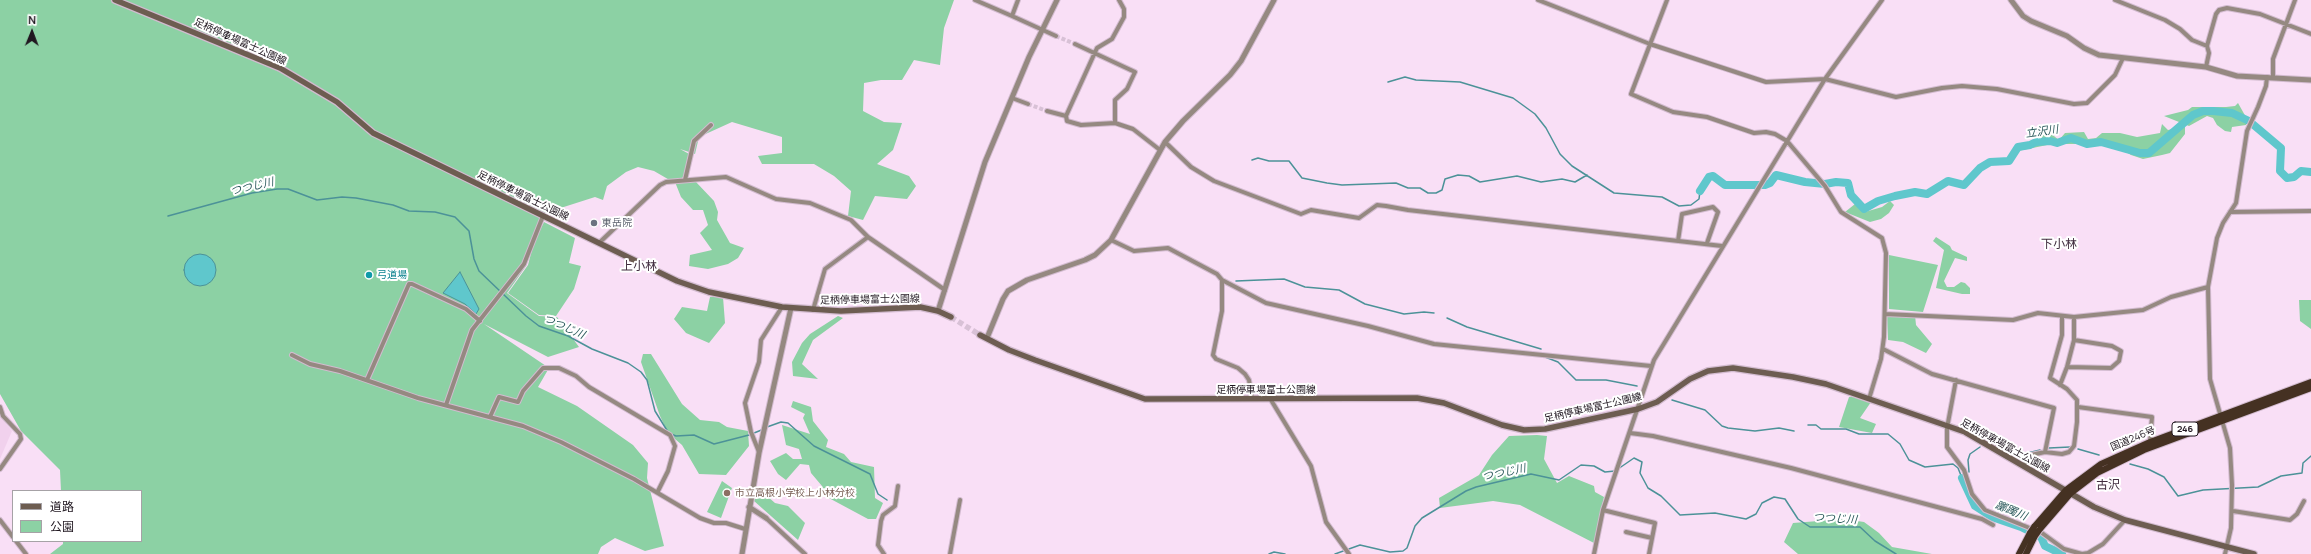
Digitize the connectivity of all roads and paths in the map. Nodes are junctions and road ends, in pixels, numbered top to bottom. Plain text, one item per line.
1 (115, 0) edge
2 (975, 0) edge
3 (1018, 0) edge
4 (1056, 0) edge
5 (1119, 0) edge
6 (1274, 0) edge
7 (1538, 0) edge
8 (1667, 0) edge
9 (1882, 0) edge
10 (2011, 0) edge
11 (2115, 0) edge
12 (2295, 0) edge
13 (1012, 16) junction
14 (2286, 23) junction
15 (1042, 29) junction
16 (2311, 34) edge
17 (1056, 36) tunnel mouth
18 (1075, 44) tunnel mouth
19 (1650, 44) junction
20 (2207, 46) junction
21 (1094, 53) junction
22 (2123, 58) junction
23 (2206, 67) junction
24 (2267, 78) junction
25 (2273, 78) junction
26 (1826, 79) junction
27 (2311, 80) edge
28 (1012, 98) junction
29 (1028, 104) tunnel mouth
30 (1047, 111) tunnel mouth
31 (1066, 116) junction
32 (1115, 123) junction
33 (711, 124) dead end
34 (1787, 141) junction
35 (1165, 142) junction
36 (1160, 150) junction
37 (685, 180) junction
38 (2311, 211) edge
39 (2230, 212) junction
40 (543, 216) junction
41 (868, 237) junction
42 (1111, 240) junction
43 (1678, 240) junction
44 (599, 243) junction
45 (1707, 243) junction
46 (1722, 246) junction
47 (1222, 280) junction
48 (2208, 287) junction
49 (945, 290) junction
50 (782, 307) junction
51 (791, 308) junction
52 (813, 310) junction
53 (938, 311) junction
54 (1885, 314) junction
55 (951, 317) tunnel mouth
56 (2074, 317) junction
57 (2062, 318) junction
58 (480, 321) junction
59 (980, 335) tunnel mouth
60 (987, 338) junction
61 (2074, 340) junction
62 (1883, 349) junction
63 (292, 354) dead end
64 (1651, 366) junction
65 (2068, 367) junction
66 (367, 380) junction
67 (1956, 380) junction
68 (2311, 382) edge
69 (2060, 385) junction
70 (2311, 388) edge
71 (1252, 399) junction
72 (1869, 399) junction
73 (1271, 400) junction
74 (446, 405) junction
75 (0, 407) edge
76 (2078, 407) junction
77 (1638, 409) junction
78 (490, 417) junction
79 (2221, 418) junction
80 (1947, 426) junction
81 (1630, 433) junction
82 (2150, 442) junction
83 (2045, 452) junction
84 (759, 453) junction
85 (2025, 467) junction
86 (0, 469) edge
87 (898, 486) dead end
88 (658, 491) junction
89 (2068, 492) junction
90 (960, 500) dead end
91 (2304, 501) dead end
92 (749, 507) junction
93 (1603, 510) junction
94 (1985, 510) junction
95 (2233, 511) junction
96 (766, 518) joint
97 (1982, 519) junction
98 (0, 520) edge
99 (2124, 520) junction
100 (1993, 525) dead end
101 (745, 529) junction
102 (1626, 532) dead end
103 (2033, 535) junction
104 (12, 536) edge
105 (1652, 538) junction
106 (17, 542) edge
107 (2226, 548) junction
108 (1348, 553) edge
109 (26, 554) edge
110 (742, 554) edge
111 (804, 554) edge
112 (884, 554) edge
113 (950, 554) edge
114 (1594, 554) edge
115 (1649, 554) edge
116 (2019, 554) edge
117 (2026, 554) edge
118 (2081, 554) edge
119 (2224, 554) edge
120 (2254, 554) edge

1 - 40 main road, 足柄停車場富士公園線
2 - 13 street
3 - 13 street
4 - 15 street
5 - 21 street
6 - 35 street
7 - 19 street
8 - 19 street
9 - 26 street
10 - 22 street
11 - 20 street
12 - 14 street
13 - 15 street
14 - 16 street
14 - 20 street
14 - 25 street
15 - 17 street
15 - 28 street
18 - 21 street
19 - 26 street
19 - 34 street
20 - 23 street
21 - 31 street
21 - 32 street
22 - 23 street
22 - 26 street
23 - 24 street
24 - 25 street
24 - 39 street
25 - 27 street
26 - 34 street
28 - 29 street
28 - 49 street
30 - 31 street
31 - 32 street
32 - 36 street
33 - 37 street
34 - 46 street
34 - 54 street
35 - 36 street
35 - 43 street
36 - 42 street
37 - 41 street
37 - 44 street
38 - 39 street
39 - 48 street
40 - 44 main road, 足柄停車場富士公園線
40 - 58 street
41 - 49 street
41 - 52 street
42 - 47 street
42 - 60 street
43 - 45 street
43 - 45 street
44 - 50 main road, 足柄停車場富士公園線
45 - 46 street
46 - 64 street
47 - 64 street
47 - 71 street
48 - 56 street
48 - 79 street
49 - 53 street
50 - 51 main road, 足柄停車場富士公園線
50 - 84 street
51 - 52 main road, 足柄停車場富士公園線
51 - 84 street
52 - 53 main road, 足柄停車場富士公園線
53 - 55 main road, 足柄停車場富士公園線
54 - 57 street
54 - 62 street
56 - 57 street
56 - 61 street
57 - 69 street
58 - 66 street
58 - 74 street
59 - 60 main road, 足柄停車場富士公園線
60 - 71 main road, 足柄停車場富士公園線
61 - 65 street
61 - 65 street
62 - 67 street
62 - 72 street
63 - 66 street
64 - 77 street
65 - 69 street
66 - 74 street
67 - 80 street
67 - 83 street
68 - 79 highway, 国道246号 / 246
69 - 76 street
70 - 79 highway, 国道246号 / 246
71 - 73 main road, 足柄停車場富士公園線
72 - 77 main road, 足柄停車場富士公園線
72 - 80 main road, 足柄停車場富士公園線
73 - 77 main road, 足柄停車場富士公園線
73 - 108 street
74 - 78 street
75 - 86 street
76 - 82 street
76 - 83 street
77 - 81 street
78 - 88 street
78 - 88 street
79 - 82 highway, 国道246号 / 246
79 - 89 highway, 国道246号 / 246
79 - 95 street
80 - 85 main road, 足柄停車場富士公園線
80 - 94 street
81 - 93 street
81 - 97 street
82 - 89 highway, 国道246号 / 246
83 - 85 street
84 - 92 street
85 - 89 main road, 足柄停車場富士公園線
87 - 112 street
88 - 101 street
89 - 99 main road, 足柄停車場富士公園線
89 - 103 highway, 国道246号 / 246, bridge
90 - 113 street
91 - 95 street
92 - 96 street
92 - 101 street
93 - 105 street
93 - 114 street
94 - 97 street
94 - 118 street
95 - 107 street
96 - 111 street
97 - 100 street
98 - 104 street
99 - 107 main road, 足柄停車場富士公園線
99 - 118 street
101 - 110 street
102 - 105 street
103 - 116 highway, 国道246号 / 246
103 - 117 highway, 国道246号 / 246
105 - 115 street
106 - 109 street
107 - 119 street
107 - 120 main road, 足柄停車場富士公園線

